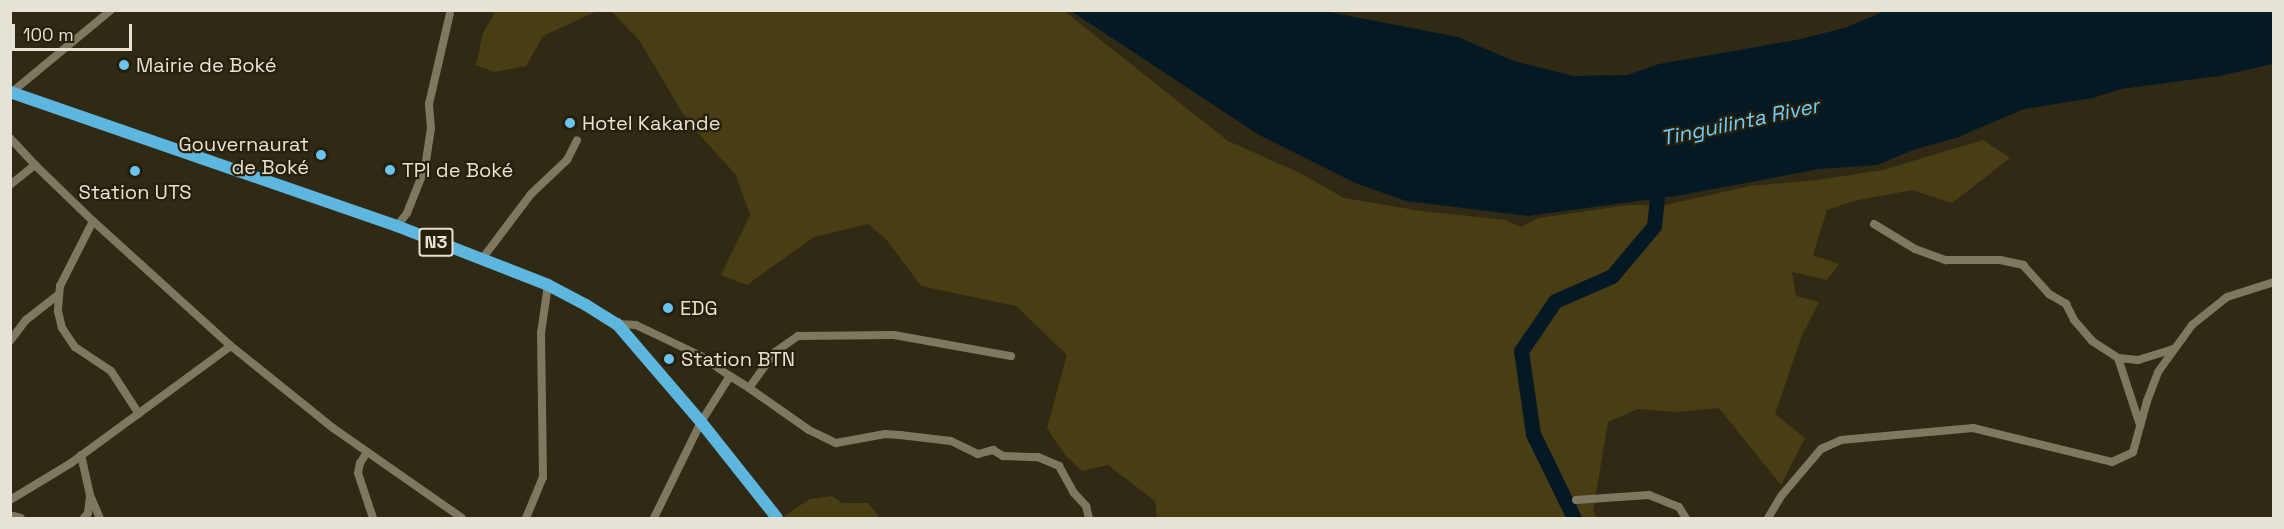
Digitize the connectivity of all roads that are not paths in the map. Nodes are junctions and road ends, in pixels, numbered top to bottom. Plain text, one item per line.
1 (111, 10) edge
2 (450, 13) dead end
3 (11, 92) edge
4 (10, 138) edge
5 (577, 140) dead end
6 (34, 165) junction
7 (10, 185) edge
8 (93, 221) junction
9 (1874, 224) dead end
10 (397, 226) junction
11 (482, 259) junction
12 (2274, 282) edge
13 (548, 285) junction
14 (59, 294) junction
15 (617, 324) junction
16 (10, 341) edge
17 (231, 346) junction
18 (2173, 349) junction
19 (1011, 356) dead end
20 (2118, 358) junction
21 (730, 376) junction
22 (749, 388) junction
23 (139, 414) junction
24 (700, 422) junction
25 (2141, 428) junction
26 (367, 452) junction
27 (81, 455) junction
28 (90, 495) junction
29 (1576, 500) dead end
30 (10, 501) edge
31 (10, 515) edge
32 (21, 519) edge
33 (84, 519) edge
34 (100, 519) edge
35 (373, 519) edge
36 (462, 519) edge
37 (526, 519) edge
38 (654, 519) edge
39 (777, 519) edge
40 (1089, 519) edge
41 (1686, 519) edge
42 (1768, 519) edge

1 - 3 street
2 - 10 street
3 - 10 highway, N3
4 - 6 street
5 - 11 street
6 - 7 street
6 - 8 street
8 - 14 street
8 - 17 street
9 - 20 street
10 - 11 highway, N3
11 - 13 highway, N3
12 - 18 street
13 - 15 highway, N3
13 - 37 street
14 - 16 street
14 - 23 street
15 - 21 street
15 - 24 highway, N3
17 - 23 street
17 - 26 street
18 - 20 street
18 - 25 street
19 - 22 street
20 - 25 street
21 - 22 street
21 - 24 street
22 - 40 street
23 - 27 street
24 - 38 street
24 - 39 highway, N3
25 - 42 street
26 - 35 street
26 - 36 street
27 - 28 street
27 - 30 street
28 - 33 street
28 - 34 street
29 - 41 street
31 - 32 street

